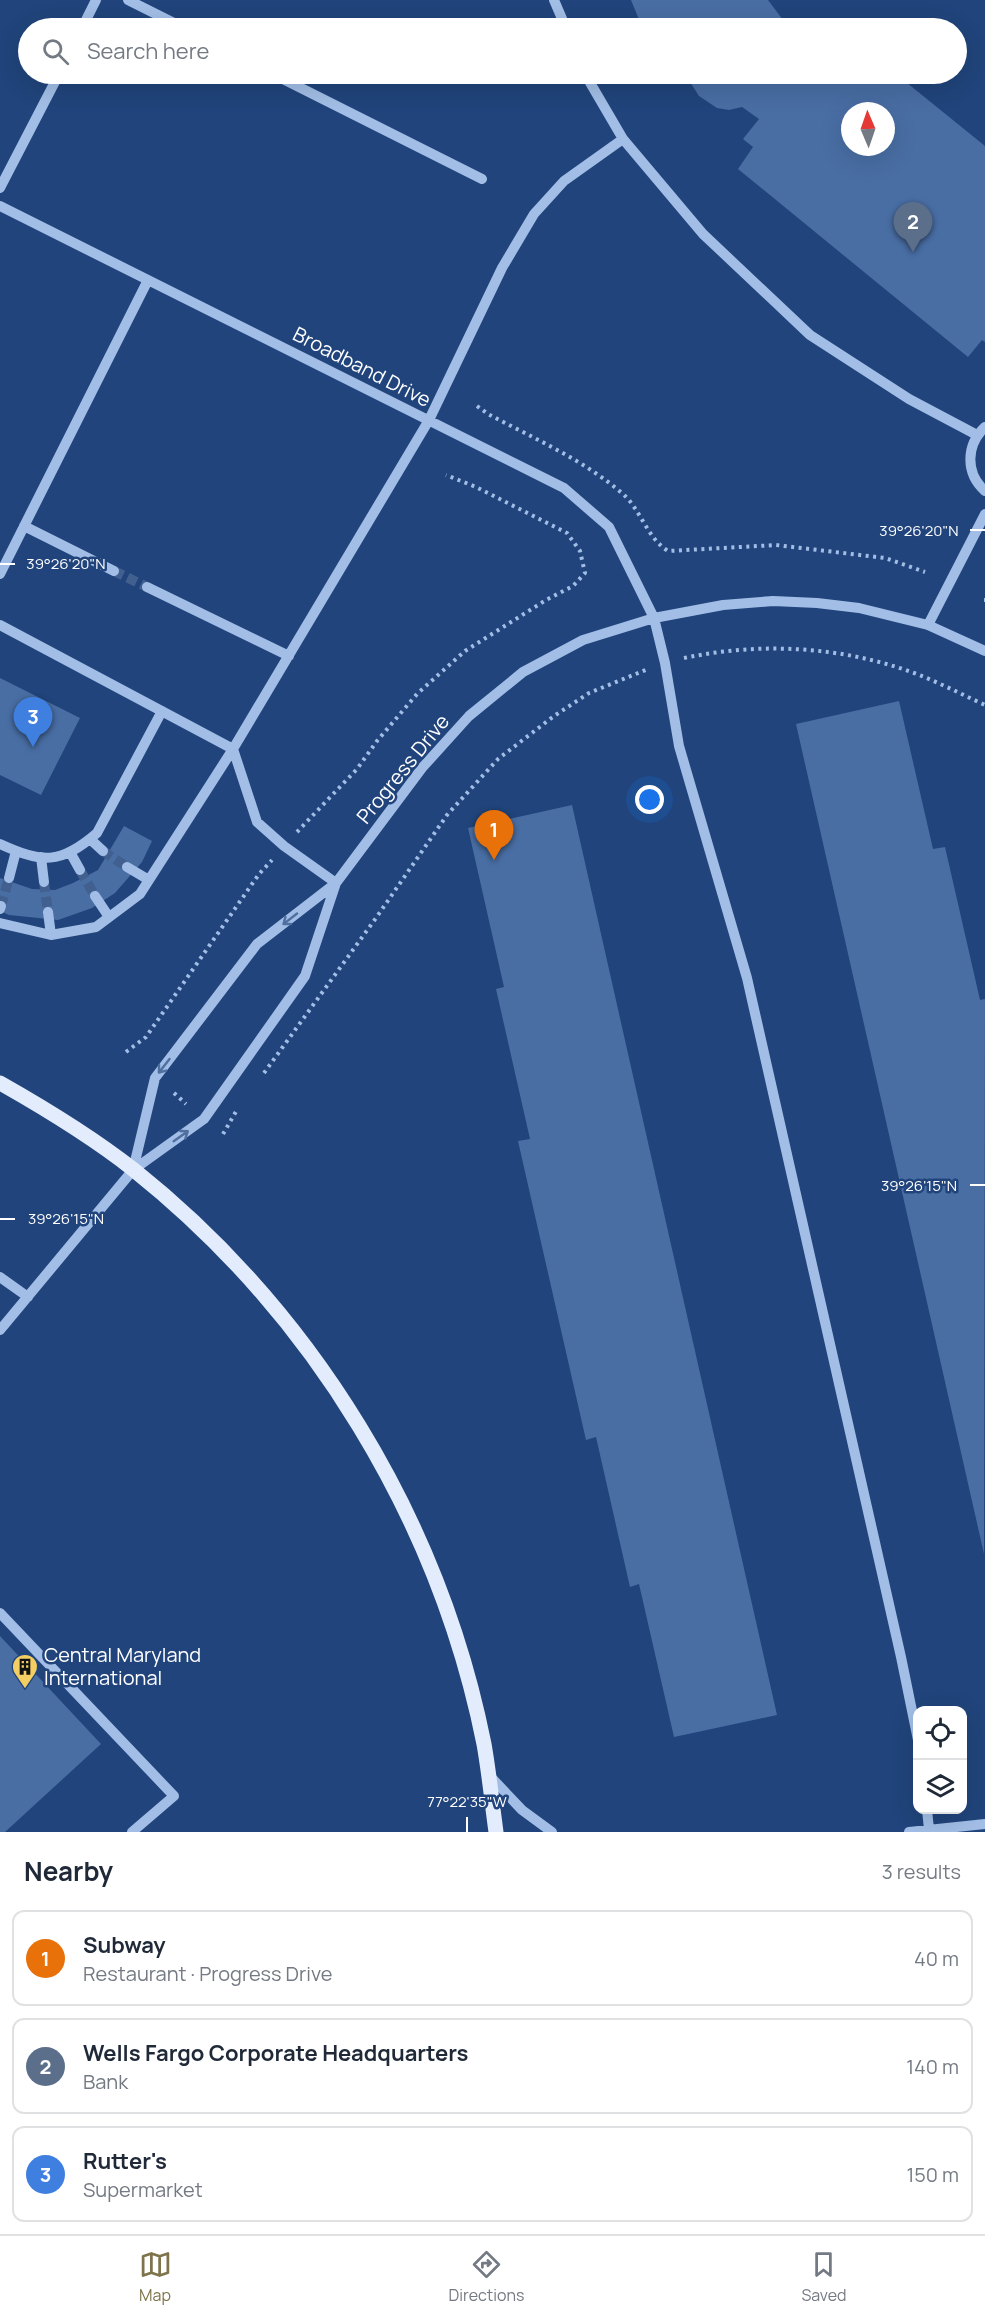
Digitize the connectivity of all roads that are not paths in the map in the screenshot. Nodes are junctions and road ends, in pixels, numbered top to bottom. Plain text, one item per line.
1 (96, 0) edge
2 (128, 0) edge
3 (554, 0) edge
4 (87, 18) edge
5 (164, 18) edge
6 (562, 18) edge
7 (54, 84) edge
8 (293, 84) edge
9 (591, 84) edge
10 (623, 139) junction
11 (482, 179) dead end
12 (0, 188) edge
13 (0, 206) edge
14 (148, 280) junction
15 (429, 420) junction
16 (981, 431) edge
17 (985, 491) edge
18 (985, 514) edge
19 (24, 526) junction
20 (114, 571) tunnel mouth
21 (0, 574) edge
22 (147, 587) tunnel mouth
23 (654, 618) junction
24 (0, 625) edge
25 (928, 625) junction
26 (985, 651) edge
27 (289, 656) junction
28 (162, 711) junction
29 (233, 749) junction
30 (90, 839) junction
31 (0, 844) edge
32 (103, 850) tunnel mouth
33 (16, 851) junction
34 (70, 852) junction
35 (41, 857) junction
36 (127, 867) tunnel mouth
37 (80, 870) tunnel mouth
38 (9, 878) tunnel mouth
39 (149, 880) junction
40 (44, 882) tunnel mouth
41 (336, 883) junction
42 (95, 896) tunnel mouth
43 (48, 912) tunnel mouth
44 (109, 917) junction
45 (0, 923) edge
46 (51, 935) junction
47 (0, 1083) edge
48 (133, 1170) junction
49 (0, 1277) edge
50 (27, 1297) junction
51 (0, 1330) edge
52 (0, 1613) edge
53 (913, 1715) edge
54 (488, 1774) junction
55 (928, 1814) edge
56 (985, 1824) edge
57 (929, 1829) junction
58 (132, 1832) edge
59 (496, 1832) edge
60 (552, 1832) edge
61 (909, 1832) edge

1 - 4 street
2 - 5 street
3 - 6 street
7 - 12 street
8 - 11 street
9 - 10 street
10 - 15 street
10 - 16 street
13 - 14 street, Broadband Drive
14 - 15 street, Broadband Drive
14 - 19 street
15 - 23 street, Broadband Drive
15 - 27 street
16 - 17 street
18 - 25 street
19 - 20 street
19 - 21 street
22 - 27 street
23 - 25 street, Progress Drive
23 - 41 street, Progress Drive
23 - 53 street, Broadband Drive
24 - 28 street
25 - 26 street, Progress Drive
27 - 29 street
28 - 29 street
28 - 30 street
29 - 39 street
29 - 41 street
30 - 32 street
30 - 34 street
31 - 33 street
33 - 35 street
33 - 38 street
34 - 35 street
34 - 37 street
35 - 40 street
36 - 39 street
39 - 44 street
48 -> 41 street, Progress Drive
41 -> 48 street, Progress Drive
42 - 44 street
43 - 46 street
44 - 46 street
45 - 46 street
47 - 48 main road
48 - 50 street
48 - 54 main road
49 - 50 street
50 - 51 street
52 - 58 street
54 - 59 main road
54 - 60 street
55 - 57 street
56 - 57 street
57 - 61 street

